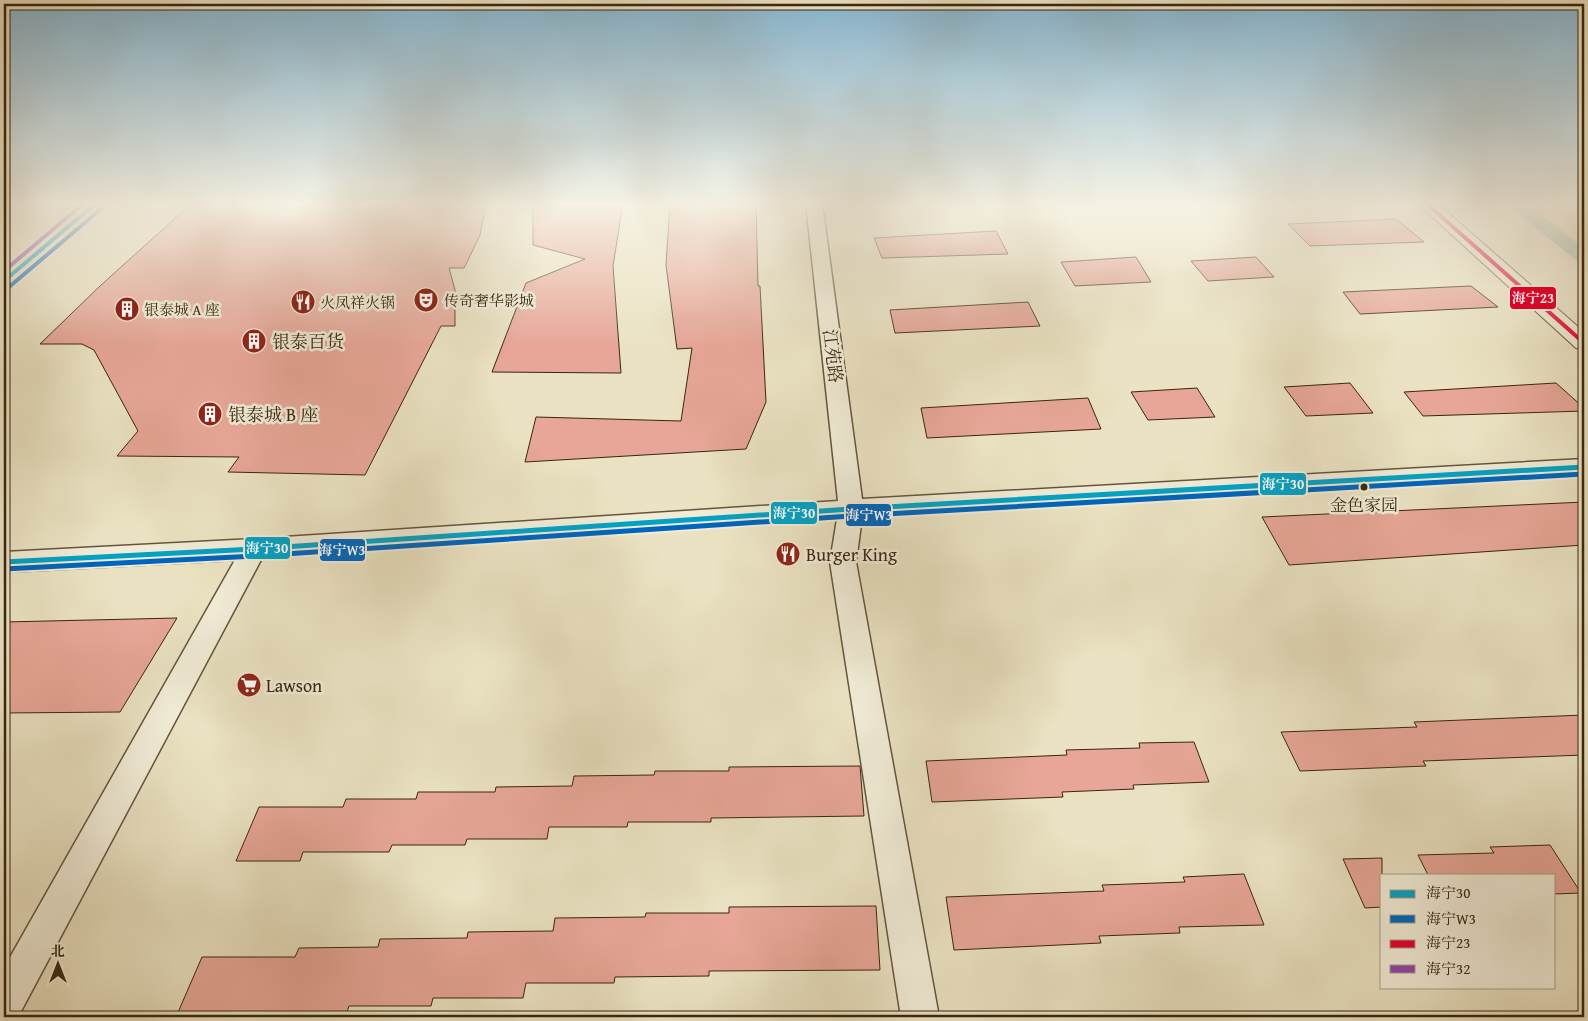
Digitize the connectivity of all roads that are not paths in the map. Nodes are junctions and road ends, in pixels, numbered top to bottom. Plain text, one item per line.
1 (15, 251) edge
2 (40, 251) edge
3 (820, 251) edge
4 (1480, 251) edge
5 (4, 260) edge
6 (4, 281) edge
7 (1584, 343) edge
8 (1584, 466) edge
9 (851, 509) junction
10 (254, 548) junction
11 (4, 562) edge
12 (4, 1005) edge
13 (920, 1017) edge

1 - 5 main road
2 - 6 main road
3 - 9 street, 江苑路
4 - 7 street
8 - 9 street
9 - 10 street
9 - 13 street, 江苑路
10 - 11 street
10 - 12 street

